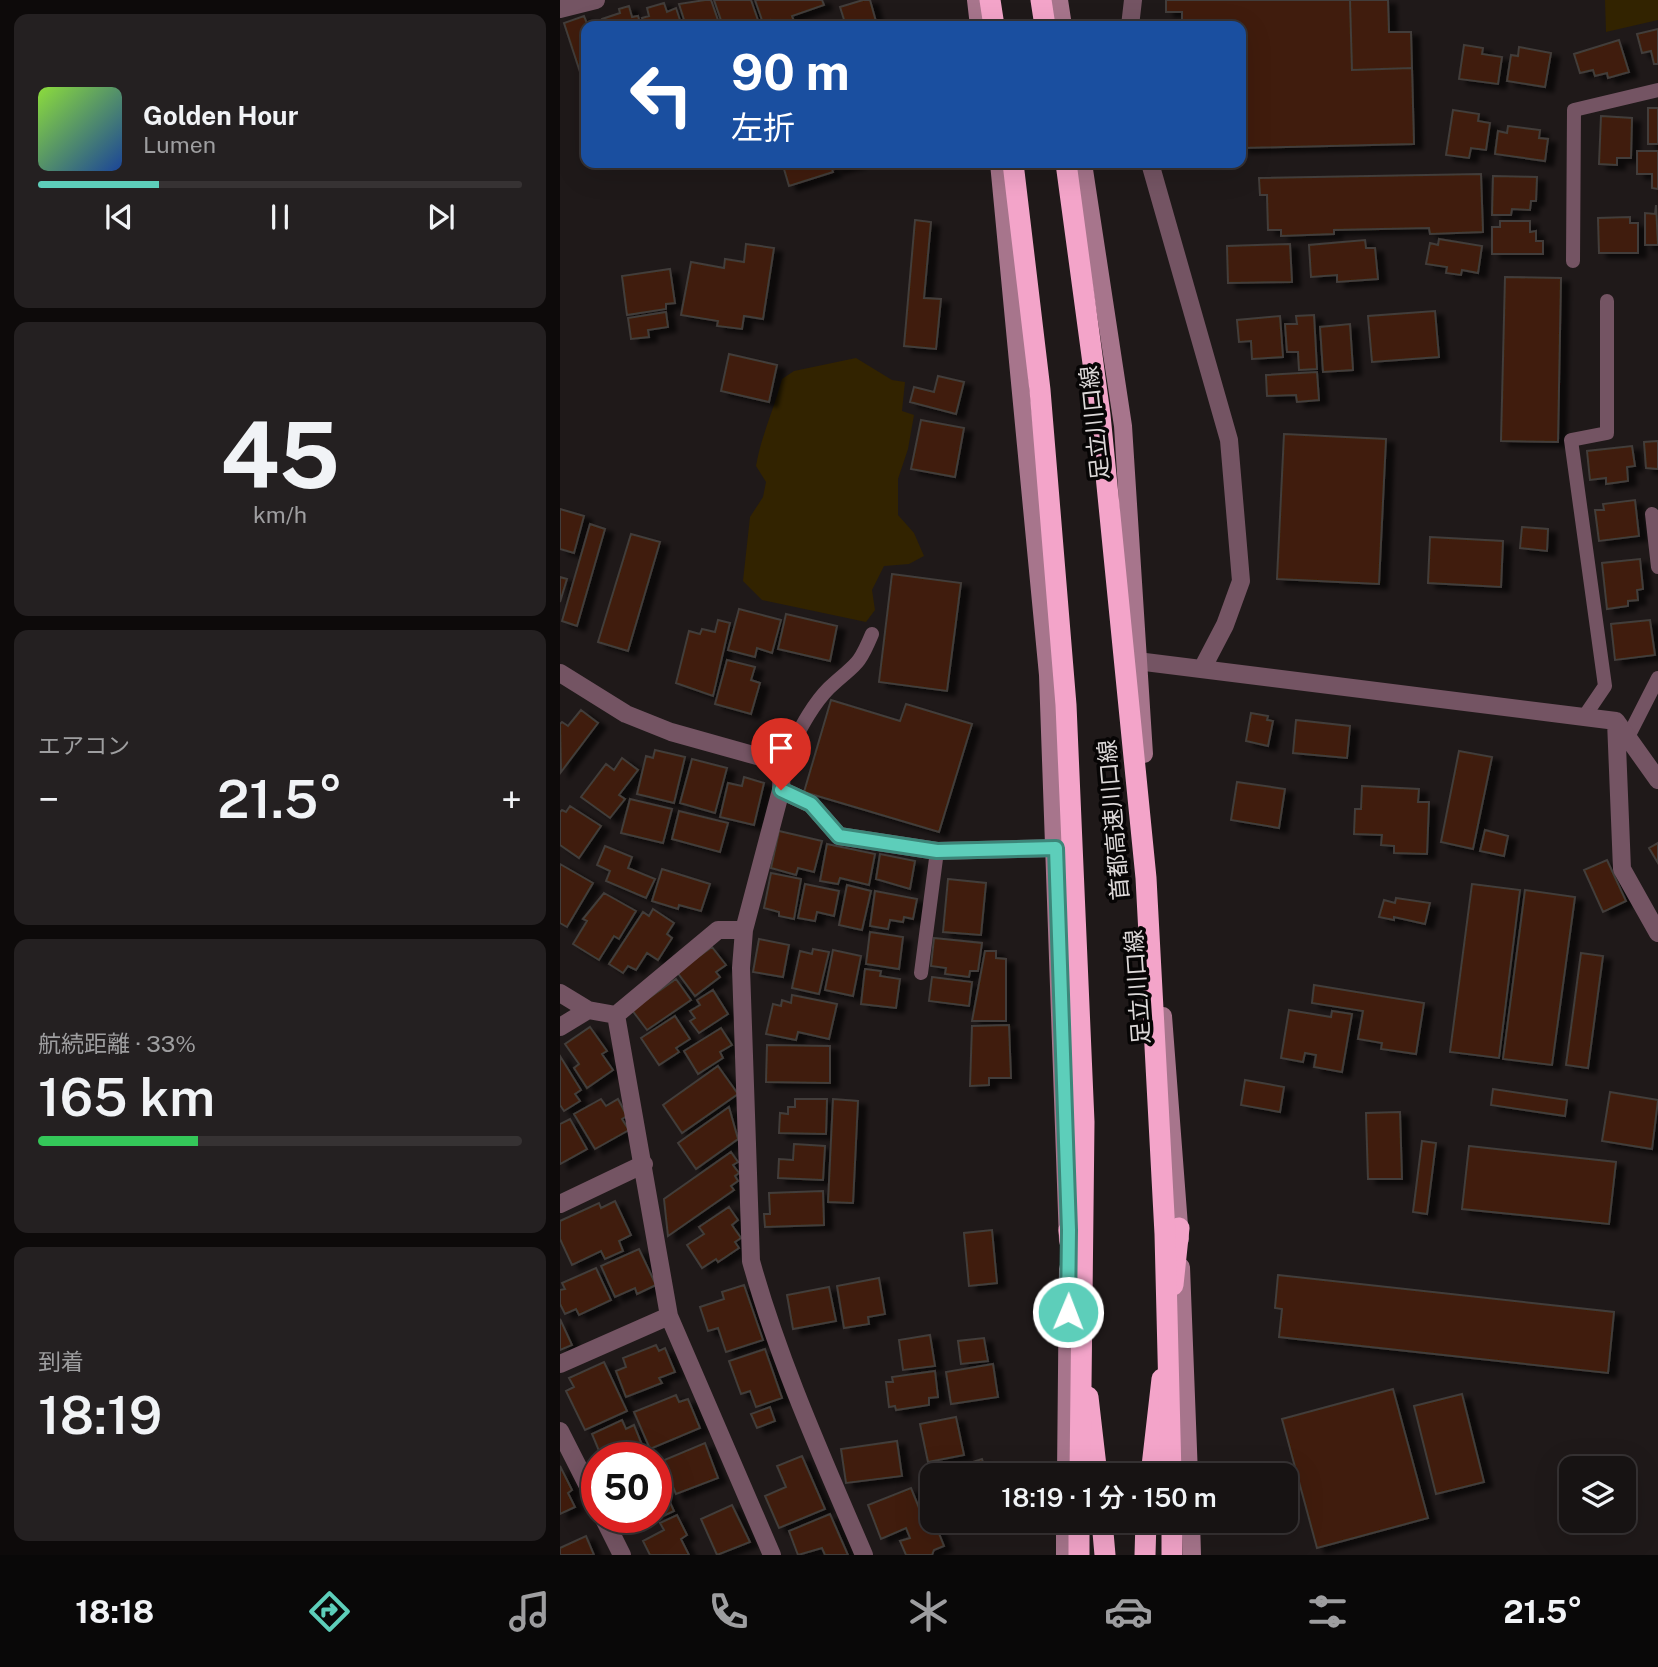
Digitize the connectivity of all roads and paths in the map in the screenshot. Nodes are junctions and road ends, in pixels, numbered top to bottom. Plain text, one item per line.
1 (596, 0) edge
2 (976, 0) edge
3 (990, 0) edge
4 (1041, 0) edge
5 (1059, 0) edge
6 (1133, 0) edge
7 (560, 9) edge
8 (978, 21) edge
9 (993, 21) edge
10 (1044, 21) edge
11 (1062, 21) edge
12 (1131, 21) edge
13 (1658, 90) edge
14 (999, 168) edge
15 (1014, 168) edge
16 (1067, 168) edge
17 (1084, 168) edge
18 (1151, 168) edge
19 (1573, 261) dead end
20 (1607, 301) dead end
21 (1652, 514) dead end
22 (1658, 567) edge
23 (872, 634) dead end
24 (1137, 661) junction
25 (1202, 669) junction
26 (560, 673) edge
27 (1658, 678) edge
28 (1584, 717) junction
29 (1616, 722) junction
30 (1629, 735) junction
31 (782, 763) junction
32 (1658, 780) edge
33 (781, 790) junction
34 (1056, 848) junction
35 (937, 851) junction
36 (744, 930) junction
37 (1658, 933) edge
38 (921, 974) dead end
39 (560, 993) edge
40 (588, 1010) junction
41 (615, 1015) junction
42 (560, 1027) edge
43 (644, 1164) junction
44 (560, 1205) edge
45 (1179, 1228) junction
46 (1069, 1230) junction
47 (669, 1317) junction
48 (560, 1364) edge
49 (560, 1431) edge
50 (1066, 1463) edge
51 (1080, 1463) edge
52 (1096, 1463) edge
53 (1152, 1463) edge
54 (1171, 1463) edge
55 (1189, 1463) edge
56 (581, 1472) edge
57 (611, 1533) edge
58 (1065, 1533) edge
59 (1079, 1533) edge
60 (1103, 1533) edge
61 (1146, 1533) edge
62 (1172, 1533) edge
63 (1191, 1533) edge
64 (622, 1555) edge
65 (772, 1555) edge
66 (864, 1555) edge
67 (1065, 1555) edge
68 (1079, 1555) edge
69 (1105, 1555) edge
70 (1145, 1555) edge
71 (1172, 1555) edge
72 (1192, 1555) edge

1 - 7 street
2 - 8 main road
3 - 9 highway
4 - 10 highway
5 - 11 main road
6 - 12 street
13 - 19 lane
14 - 34 main road
15 - 51 highway, 首都高速川口線, bridge
16 - 54 highway, 首都高速川口線, bridge
17 - 24 main road, 足立川口線
18 - 25 street
20 - 28 lane
21 - 22 lane
23 - 31 lane
24 - 25 street
24 - 45 main road, 足立川口線
25 - 28 street
26 - 31 street
27 - 30 lane
28 - 29 street
29 - 30 street
29 - 37 street
30 - 32 street
31 - 33 street
33 - 35 street
33 - 36 street
34 - 35 street
34 - 46 main road
35 - 38 lane
36 - 41 street
36 - 66 street
39 - 40 street
40 - 41 street
40 - 42 street
41 - 43 street
43 - 44 street
43 - 47 street
45 - 53 highway
45 - 55 main road, 足立川口線
46 - 50 main road
46 - 52 highway
47 - 48 street
47 - 65 street
49 - 56 street
57 - 64 street
58 - 67 main road
59 - 68 highway
60 - 69 highway
61 - 70 highway
62 - 71 highway
63 - 72 main road

